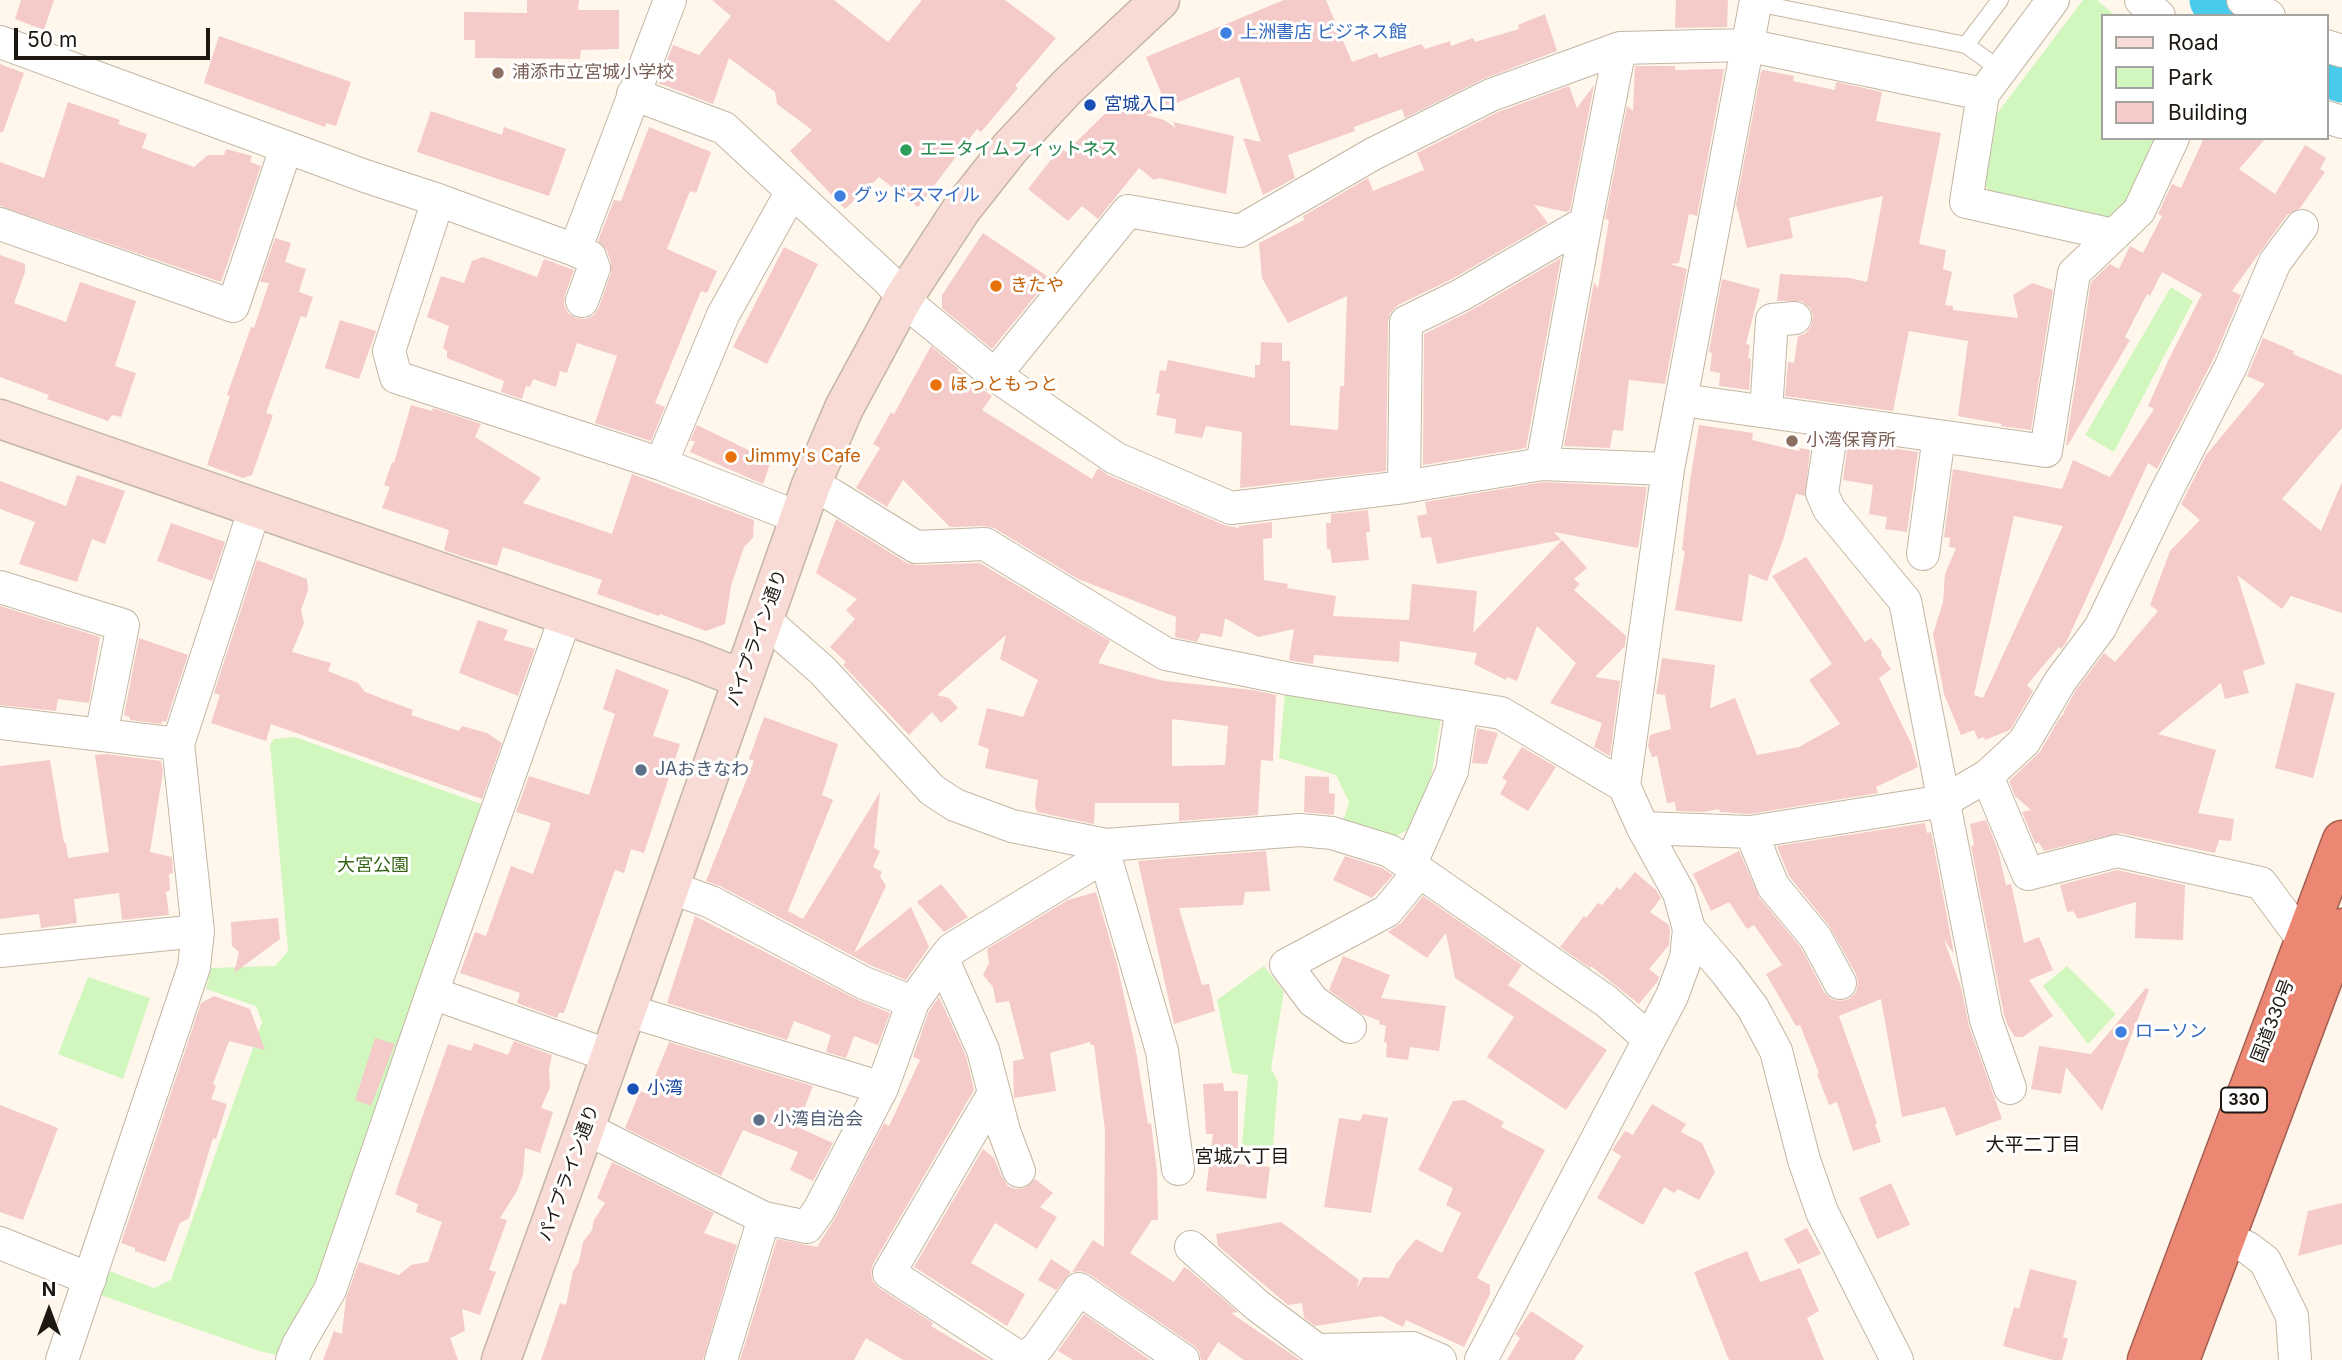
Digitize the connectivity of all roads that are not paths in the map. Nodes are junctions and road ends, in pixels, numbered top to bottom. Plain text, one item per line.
1 (670, 0) edge
2 (1160, 0) edge
3 (2000, 0) edge
4 (2053, 0) edge
5 (2141, 0) edge
6 (2243, 0) edge
7 (1756, 1) edge
8 (2157, 14) edge
9 (2266, 14) edge
10 (0, 42) edge
11 (1746, 45) junction
12 (1966, 45) junction
13 (1620, 48) junction
14 (1992, 82) junction
15 (633, 94) junction
16 (2172, 140) edge
17 (286, 148) junction
18 (792, 191) junction
19 (438, 200) junction
20 (1586, 222) junction
21 (0, 224) edge
22 (2302, 226) dead end
23 (2114, 235) junction
24 (575, 250) junction
25 (904, 297) junction
26 (582, 301) dead end
27 (1795, 318) dead end
28 (995, 375) junction
29 (1682, 400) junction
30 (1766, 411) junction
31 (0, 419) edge
32 (1833, 421) junction
33 (1939, 436) junction
34 (661, 464) junction
35 (1542, 464) junction
36 (1668, 469) junction
37 (1405, 487) junction
38 (806, 502) junction
39 (256, 508) junction
40 (1923, 554) dead end
41 (0, 587) edge
42 (566, 616) junction
43 (765, 620) junction
44 (742, 680) junction
45 (1462, 706) junction
46 (0, 723) edge
47 (101, 735) junction
48 (178, 744) junction
49 (1987, 776) junction
50 (1624, 786) junction
51 (1944, 801) junction
52 (1643, 828) junction
53 (1751, 832) junction
54 (2342, 840) edge
55 (1105, 851) junction
56 (1415, 868) junction
57 (668, 887) junction
58 (1689, 929) junction
59 (2342, 929) edge
60 (198, 931) junction
61 (2304, 941) junction
62 (0, 951) edge
63 (943, 960) junction
64 (1840, 983) dead end
65 (432, 993) junction
66 (913, 1002) junction
67 (626, 1010) junction
68 (1350, 1027) dead end
69 (1649, 1039) junction
70 (610, 1056) junction
71 (2010, 1087) dead end
72 (882, 1088) junction
73 (995, 1093) junction
74 (585, 1129) junction
75 (1178, 1169) dead end
76 (1019, 1171) dead end
77 (764, 1218) junction
78 (2226, 1237) junction
79 (0, 1243) edge
80 (1191, 1247) dead end
81 (90, 1279) junction
82 (1047, 1354) edge
83 (504, 1359) edge
84 (62, 1360) edge
85 (292, 1360) edge
86 (721, 1360) edge
87 (1182, 1360) edge
88 (1440, 1360) edge
89 (1481, 1360) edge
90 (1897, 1360) edge
91 (2147, 1360) edge
92 (2180, 1360) edge
93 (2295, 1360) edge

1 - 15 street
2 - 25 main road, パイプライン通り
3 - 12 lane
4 - 14 street
5 - 8 street
6 - 9 street
7 - 11 street
7 - 12 lane
10 - 17 street
11 - 13 street
11 - 14 street
11 - 29 street
12 - 14 lane
13 - 20 street
13 - 28 street
14 - 23 street
15 - 18 street
15 - 24 street
16 - 23 street
17 - 19 street
17 - 21 street
18 - 25 street
18 - 34 street
19 - 24 street
19 - 34 street
20 - 35 street
20 - 37 street
22 - 49 street
23 - 33 street
24 - 26 street
25 - 28 street
25 - 38 main road, パイプライン通り
27 - 30 street
28 - 37 street
29 - 30 street
29 - 36 street
30 - 32 street
31 - 39 main road
32 - 33 street
32 - 51 street
33 - 40 street
34 - 38 street
35 - 36 street
35 - 37 street
36 - 50 street
38 - 43 main road, パイプライン通り
38 - 45 street
39 - 42 main road
39 - 48 street
41 - 47 street
42 - 44 main road
42 - 65 street
43 - 44 main road, パイプライン通り
43 - 55 street
44 - 57 main road, パイプライン通り
45 - 50 street
45 - 56 street
46 - 47 street
47 - 48 street
48 - 60 street
49 - 51 street
49 - 61 street
50 - 52 street
51 - 53 street
51 - 71 street
52 - 53 street
52 - 58 street
53 - 64 street
54 - 61 highway, 国道330号 / 330
55 - 56 street
55 - 63 street
55 - 75 street
56 - 68 street
56 - 69 street
57 - 66 street
57 - 67 main road, パイプライン通り
58 - 69 street
58 - 90 street
59 - 78 highway, 国道330号 / 330
60 - 62 street
60 - 81 street
61 - 91 highway, 国道330号 / 330
63 - 66 street
63 - 73 street
65 - 70 street
65 - 85 street
66 - 72 street
67 - 70 main road, パイプライン通り
67 - 72 street
69 - 89 street
70 - 74 main road, パイプライン通り
72 - 77 street
73 - 76 street
73 - 82 street
74 - 77 street
74 - 83 main road, パイプライン通り
77 - 86 street
78 - 92 highway, 国道330号 / 330
78 - 93 street
79 - 81 street
80 - 88 street
81 - 84 street
82 - 87 street

